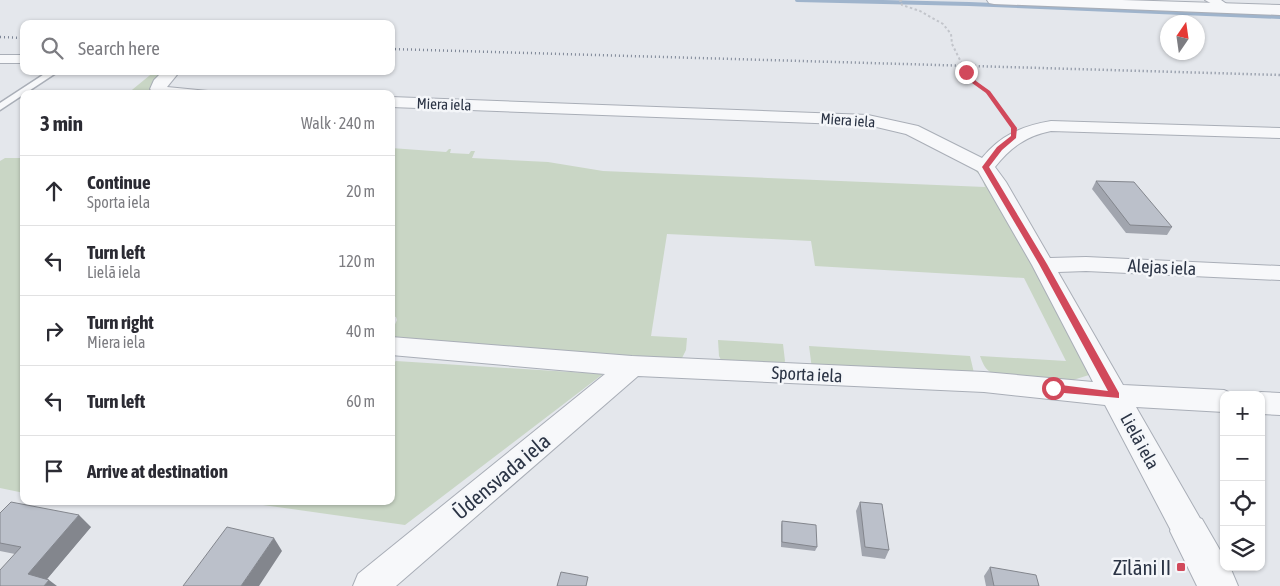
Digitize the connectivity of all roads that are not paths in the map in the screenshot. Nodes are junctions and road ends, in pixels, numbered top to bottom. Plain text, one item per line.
1 (994, 0) edge
2 (1211, 0) edge
3 (1225, 8) junction
4 (1280, 10) edge
5 (20, 58) edge
6 (0, 59) edge
7 (49, 75) edge
8 (168, 75) edge
9 (26, 90) edge
10 (160, 90) edge
11 (20, 94) edge
12 (395, 102) edge
13 (0, 107) edge
14 (1280, 133) edge
15 (985, 167) junction
16 (1043, 264) junction
17 (1280, 273) edge
18 (395, 346) edge
19 (632, 366) junction
20 (1115, 395) junction
21 (1220, 401) edge
22 (1265, 403) edge
23 (1280, 404) edge
24 (1189, 531) joint
25 (370, 586) edge
26 (1218, 586) edge

1 - 3 street
2 - 3 street
3 - 4 street
5 - 6 street
7 - 9 lane
8 - 10 street
11 - 13 lane
12 - 15 street, Miera iela
14 - 15 street
15 - 16 street, Lielā iela
16 - 17 street, Alejas iela
16 - 20 street, Lielā iela
18 - 19 street, Sporta iela
19 - 20 street, Sporta iela
19 - 25 street, Ūdensvada iela
20 - 21 street, Sporta iela
20 - 24 street, Lielā iela
22 - 23 street
24 - 26 street, Lielā iela

